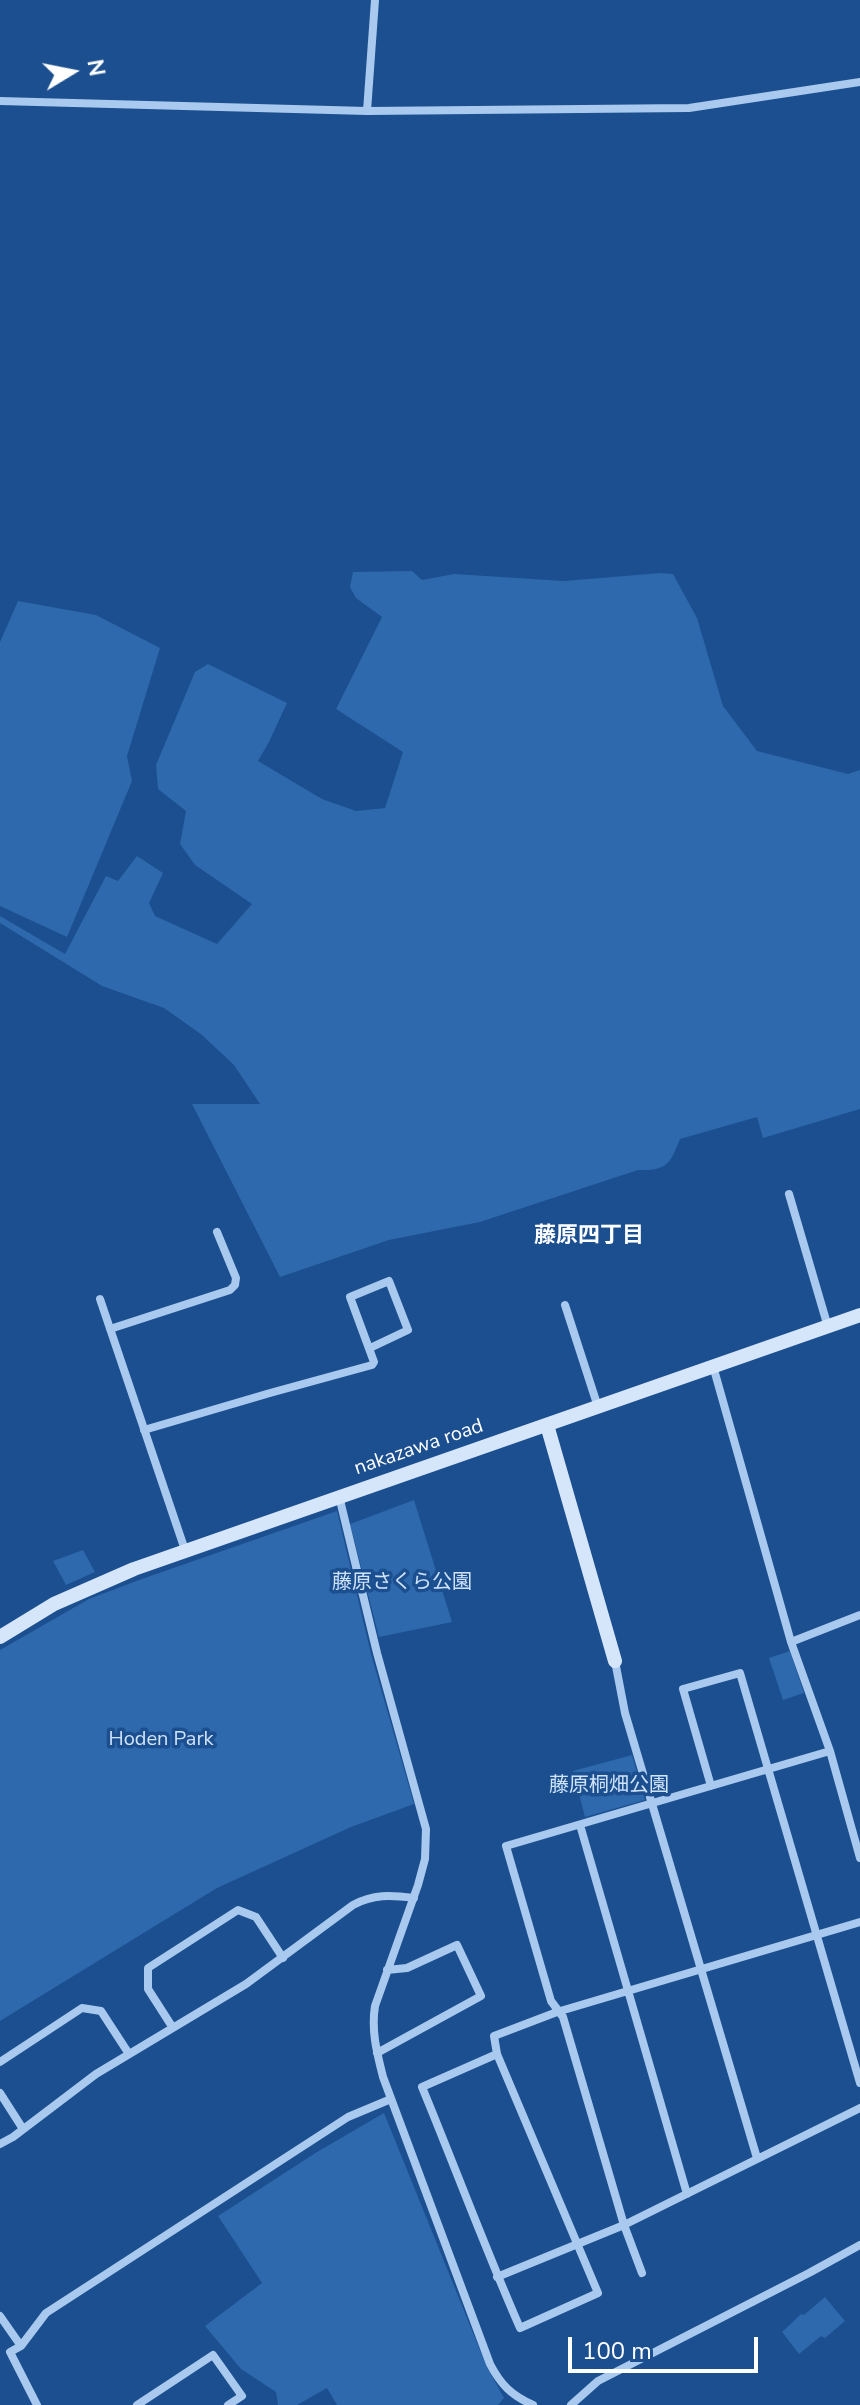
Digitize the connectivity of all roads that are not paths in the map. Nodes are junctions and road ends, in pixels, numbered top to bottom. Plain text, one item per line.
1 (375, 0) edge
2 (860, 82) edge
3 (0, 101) edge
4 (367, 111) junction
5 (789, 1194) dead end
6 (217, 1232) dead end
7 (100, 1299) dead end
8 (565, 1305) dead end
9 (860, 1315) edge
10 (828, 1327) junction
11 (110, 1329) junction
12 (370, 1348) junction
13 (713, 1366) junction
14 (598, 1407) junction
15 (547, 1425) junction
16 (144, 1430) junction
17 (339, 1496) junction
18 (185, 1550) junction
19 (860, 1615) edge
20 (0, 1637) edge
21 (791, 1642) junction
22 (615, 1661) joint
23 (830, 1751) junction
24 (768, 1769) junction
25 (711, 1786) junction
26 (651, 1803) junction
27 (856, 1824) edge
28 (580, 1825) junction
29 (860, 1858) edge
30 (414, 1898) junction
31 (860, 1922) edge
32 (816, 1934) junction
33 (283, 1958) junction
34 (701, 1967) junction
35 (387, 1970) junction
36 (628, 1990) junction
37 (557, 2012) junction
38 (173, 2028) junction
39 (377, 2053) junction
40 (129, 2054) junction
41 (497, 2054) junction
42 (0, 2062) edge
43 (860, 2083) edge
44 (0, 2093) edge
45 (391, 2099) junction
46 (860, 2108) edge
47 (23, 2129) junction
48 (0, 2144) edge
49 (757, 2158) junction
50 (687, 2194) junction
51 (624, 2225) junction
52 (578, 2245) junction
53 (860, 2245) edge
54 (642, 2273) dead end
55 (497, 2277) junction
56 (0, 2316) edge
57 (21, 2346) junction
58 (518, 2398) junction
59 (37, 2405) edge
60 (137, 2405) edge
61 (228, 2405) edge
62 (510, 2405) edge
63 (533, 2405) edge
64 (571, 2405) edge

1 - 4 street
2 - 4 street
3 - 4 street
5 - 10 street
6 - 11 street
7 - 11 street
8 - 14 street
9 - 10 street, nakazawa road
10 - 13 street, nakazawa road
11 - 16 street
12 - 12 street
12 - 16 street
13 - 14 street, nakazawa road
13 - 21 street
14 - 15 street, nakazawa road
15 - 17 street, nakazawa road
15 - 22 street
16 - 18 street
17 - 18 street, nakazawa road
17 - 30 street
18 - 20 street, nakazawa road
19 - 21 street
21 - 23 street
22 - 26 street
23 - 24 street
23 - 27 street
24 - 25 street
24 - 25 street
24 - 32 street
25 - 26 street
26 - 28 street
26 - 34 street
27 - 29 street
28 - 36 street
28 - 37 street
30 - 33 street
30 - 35 street
31 - 32 street
32 - 34 street
32 - 43 street
33 - 38 street
33 - 38 street
34 - 36 street
34 - 49 street
35 - 39 street
35 - 39 street
36 - 37 street
36 - 50 street
37 - 41 street
37 - 51 street
38 - 40 street
39 - 45 street
40 - 42 street
40 - 47 street
41 - 52 street
41 - 55 street
44 - 47 street
45 - 57 street
45 - 58 street
46 - 49 street
47 - 48 street
49 - 50 street
50 - 51 street
51 - 52 street
51 - 54 street
52 - 55 street
52 - 55 street
53 - 64 street
56 - 57 street
57 - 59 street
58 - 62 street
58 - 63 street
60 - 61 street

